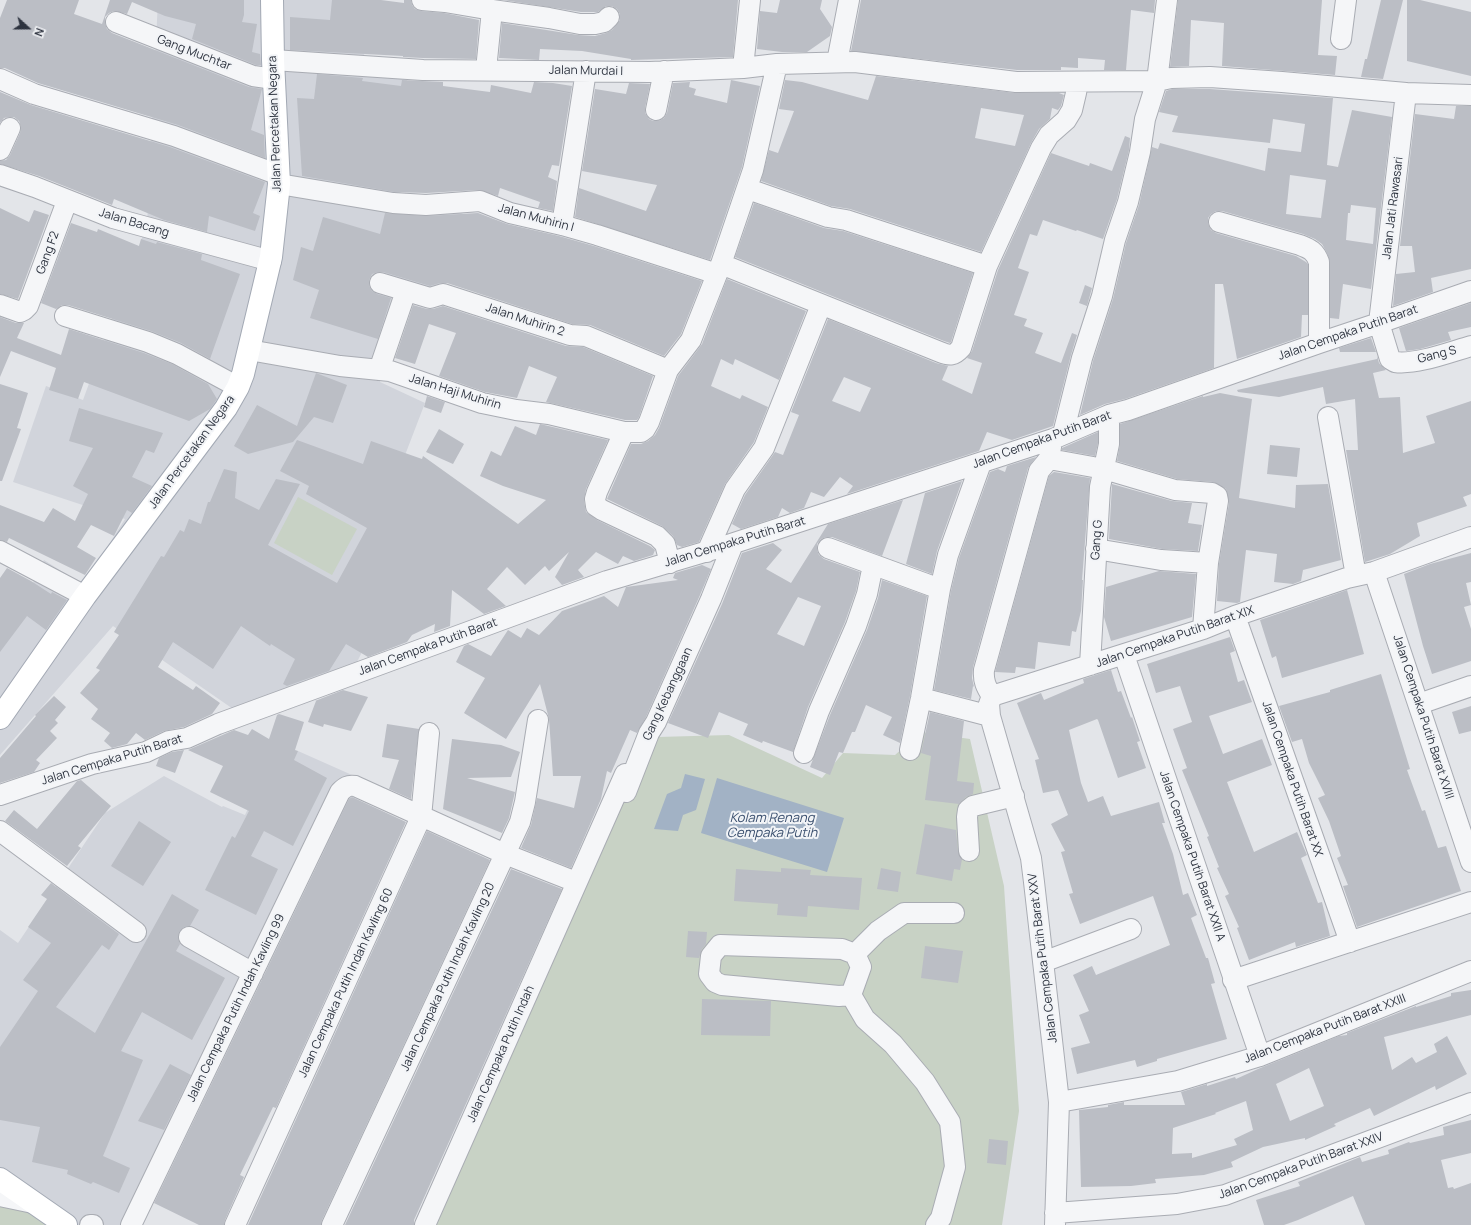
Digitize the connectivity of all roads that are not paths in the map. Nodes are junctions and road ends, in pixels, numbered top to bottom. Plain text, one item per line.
1 (272, 0) edge
2 (422, 0) edge
3 (750, 0) edge
4 (849, 0) edge
5 (1168, 0) edge
6 (1346, 0) edge
7 (445, 1) edge
8 (537, 8) edge
9 (492, 10) junction
10 (610, 17) dead end
11 (116, 22) dead end
12 (1341, 39) dead end
13 (837, 62) junction
14 (777, 64) junction
15 (743, 68) junction
16 (274, 70) junction
17 (486, 70) junction
18 (586, 71) junction
19 (664, 71) junction
20 (0, 79) edge
21 (1157, 81) junction
22 (1078, 82) junction
23 (1406, 93) junction
24 (1471, 94) edge
25 (656, 110) dead end
26 (10, 128) dead end
27 (0, 150) edge
28 (0, 175) edge
29 (279, 179) junction
30 (748, 189) junction
31 (67, 201) junction
32 (1219, 222) dead end
33 (562, 224) junction
34 (271, 261) junction
35 (987, 266) junction
36 (719, 269) junction
37 (380, 283) dead end
38 (406, 291) junction
39 (1471, 291) edge
40 (0, 305) edge
41 (821, 305) junction
42 (66, 316) dead end
43 (1379, 323) junction
44 (1319, 343) junction
45 (1471, 346) edge
46 (249, 350) junction
47 (379, 370) junction
48 (668, 370) junction
49 (238, 387) junction
50 (1109, 415) junction
51 (1328, 416) dead end
52 (624, 432) junction
53 (1058, 436) junction
54 (1049, 459) junction
55 (981, 463) junction
56 (1104, 469) junction
57 (1471, 537) edge
58 (733, 544) junction
59 (828, 548) dead end
60 (1096, 549) junction
61 (0, 551) edge
62 (707, 552) junction
63 (670, 563) junction
64 (1208, 563) junction
65 (873, 564) junction
66 (1365, 574) junction
67 (940, 589) junction
68 (85, 596) junction
69 (1235, 616) junction
70 (1203, 629) junction
71 (1124, 655) junction
72 (1090, 665) junction
73 (1471, 686) edge
74 (992, 696) junction
75 (921, 698) junction
76 (1419, 704) junction
77 (990, 716) junction
78 (0, 718) edge
79 (538, 720) dead end
80 (429, 733) dead end
81 (910, 750) dead end
82 (804, 753) dead end
83 (625, 774) dead end
84 (0, 795) edge
85 (1014, 796) junction
86 (421, 817) junction
87 (0, 831) edge
88 (597, 838) junction
89 (969, 851) dead end
90 (506, 854) junction
91 (1471, 862) edge
92 (576, 882) junction
93 (1471, 902) edge
94 (954, 913) dead end
95 (1131, 929) dead end
96 (136, 932) dead end
97 (189, 937) dead end
98 (1350, 942) junction
99 (855, 954) junction
100 (1043, 960) junction
101 (1471, 971) edge
102 (253, 973) junction
103 (1233, 980) junction
104 (851, 995) junction
105 (1260, 1056) junction
106 (1059, 1102) junction
107 (1471, 1103) edge
108 (0, 1179) edge
109 (0, 1196) edge
110 (33, 1203) junction
111 (1055, 1219) edge
112 (66, 1225) edge
113 (132, 1225) edge
114 (235, 1225) edge
115 (332, 1225) edge
116 (425, 1225) edge
117 (936, 1225) edge

1 - 16 main road, Jalan Percetakan Negara
2 - 7 street
3 - 15 street
4 - 13 street
5 - 21 street
6 - 12 street
7 - 9 street
8 - 9 street
8 - 10 street
9 - 17 street
11 - 16 street, Gang Muchtar
13 - 14 street, Jalan Murdai I
13 - 22 street, Jalan Murdai I
14 - 15 street, Jalan Murdai I
14 - 30 street
15 - 19 street, Jalan Murdai I
16 - 17 street, Jalan Murdai I
16 - 29 main road, Jalan Percetakan Negara
17 - 18 street, Jalan Murdai I
18 - 19 street, Jalan Murdai I
18 - 33 street
19 - 25 street
20 - 29 street, Jalan Muhirin I
21 - 22 street, Jalan Murdai I
21 - 23 street, Jalan Murdai I
21 - 53 street
22 - 35 street
23 - 24 street, Jalan Murdai I
23 - 43 street, Jalan Jati Rawasari
26 - 27 street
28 - 31 street, Jalan Bacang
29 - 33 street, Jalan Muhirin I
29 - 34 main road, Jalan Percetakan Negara
30 - 35 street
30 - 36 street
31 - 34 street, Jalan Bacang
31 - 40 street, Gang F2
32 - 44 street
33 - 36 street, Jalan Muhirin I
34 - 46 main road, Jalan Percetakan Negara
35 - 41 street, Jalan Muhirin I
36 - 41 street, Jalan Muhirin I
36 - 48 street
37 - 38 street, Jalan Muhirin 2
38 - 47 street
38 - 48 street, Jalan Muhirin 2
39 - 43 street, Jalan Cempaka Putih Barat
41 - 62 street
42 - 49 street
43 - 44 street, Jalan Cempaka Putih Barat
43 - 45 street, Gang S
44 - 50 street, Jalan Cempaka Putih Barat
46 - 47 street, Jalan Haji Muhirin
46 - 49 main road, Jalan Percetakan Negara
47 - 52 street, Jalan Haji Muhirin
48 - 52 street, Jalan Haji Muhirin
49 - 68 main road, Jalan Percetakan Negara
50 - 53 street, Jalan Cempaka Putih Barat
50 - 56 street, Gang G
51 - 66 street
52 - 63 street
53 - 54 street
53 - 55 street, Jalan Cempaka Putih Barat
54 - 56 street
54 - 74 street
55 - 58 street, Jalan Cempaka Putih Barat
55 - 67 street
56 - 60 street, Gang G
56 - 64 street
57 - 66 street, Jalan Cempaka Putih Barat XIX
58 - 62 street, Jalan Cempaka Putih Barat
58 - 88 street, Gang Kebanggaan
59 - 65 street
60 - 64 street
60 - 72 street, Gang G
61 - 68 street
62 - 63 street, Jalan Cempaka Putih Barat
63 - 84 street, Jalan Cempaka Putih Barat
64 - 70 street
65 - 67 street
65 - 82 street
66 - 69 street, Jalan Cempaka Putih Barat XIX
66 - 76 street, Jalan Cempaka Putih Barat XVIII
67 - 75 street
68 - 78 main road, Jalan Percetakan Negara
69 - 70 street, Jalan Cempaka Putih Barat XIX
69 - 98 street, Jalan Cempaka Putih Barat XX
70 - 71 street, Jalan Cempaka Putih Barat XIX
71 - 72 street, Jalan Cempaka Putih Barat XIX
71 - 103 street, Jalan Cempaka Putih Barat XXII A
72 - 74 street, Jalan Cempaka Putih Barat XIX
73 - 76 street
74 - 77 street, Jalan Cempaka Putih Barat XXV
75 - 77 street
75 - 81 street
76 - 91 street, Jalan Cempaka Putih Barat XVIII
77 - 85 street, Jalan Cempaka Putih Barat XXV
79 - 90 street, Jalan Cempaka Putih Indah Kavling 20
80 - 86 street, Jalan Cempaka Putih Indah Kavling 60
83 - 88 street, Jalan Cempaka Putih Indah
85 - 89 street
85 - 100 street, Jalan Cempaka Putih Barat XXV
86 - 90 street
86 - 102 street, Jalan Cempaka Putih Indah Kavling 99
86 - 114 street, Jalan Cempaka Putih Indah Kavling 60
87 - 96 street
88 - 92 street, Jalan Cempaka Putih Indah
90 - 92 street
90 - 115 street, Jalan Cempaka Putih Indah Kavling 20
92 - 116 street, Jalan Cempaka Putih Indah
93 - 98 street
94 - 99 street
95 - 100 street
97 - 102 street
98 - 103 street
99 - 104 street
99 - 104 street
100 - 106 street, Jalan Cempaka Putih Barat XXV
101 - 105 street, Jalan Cempaka Putih Barat XXIII
102 - 113 street, Jalan Cempaka Putih Indah Kavling 99
103 - 105 street, Jalan Cempaka Putih Barat XXII A
104 - 117 street
105 - 106 street, Jalan Cempaka Putih Barat XXIII
106 - 111 street, Jalan Cempaka Putih Barat XXV
107 - 111 street, Jalan Cempaka Putih Barat XXIV
108 - 110 main road
109 - 110 street
110 - 112 main road

